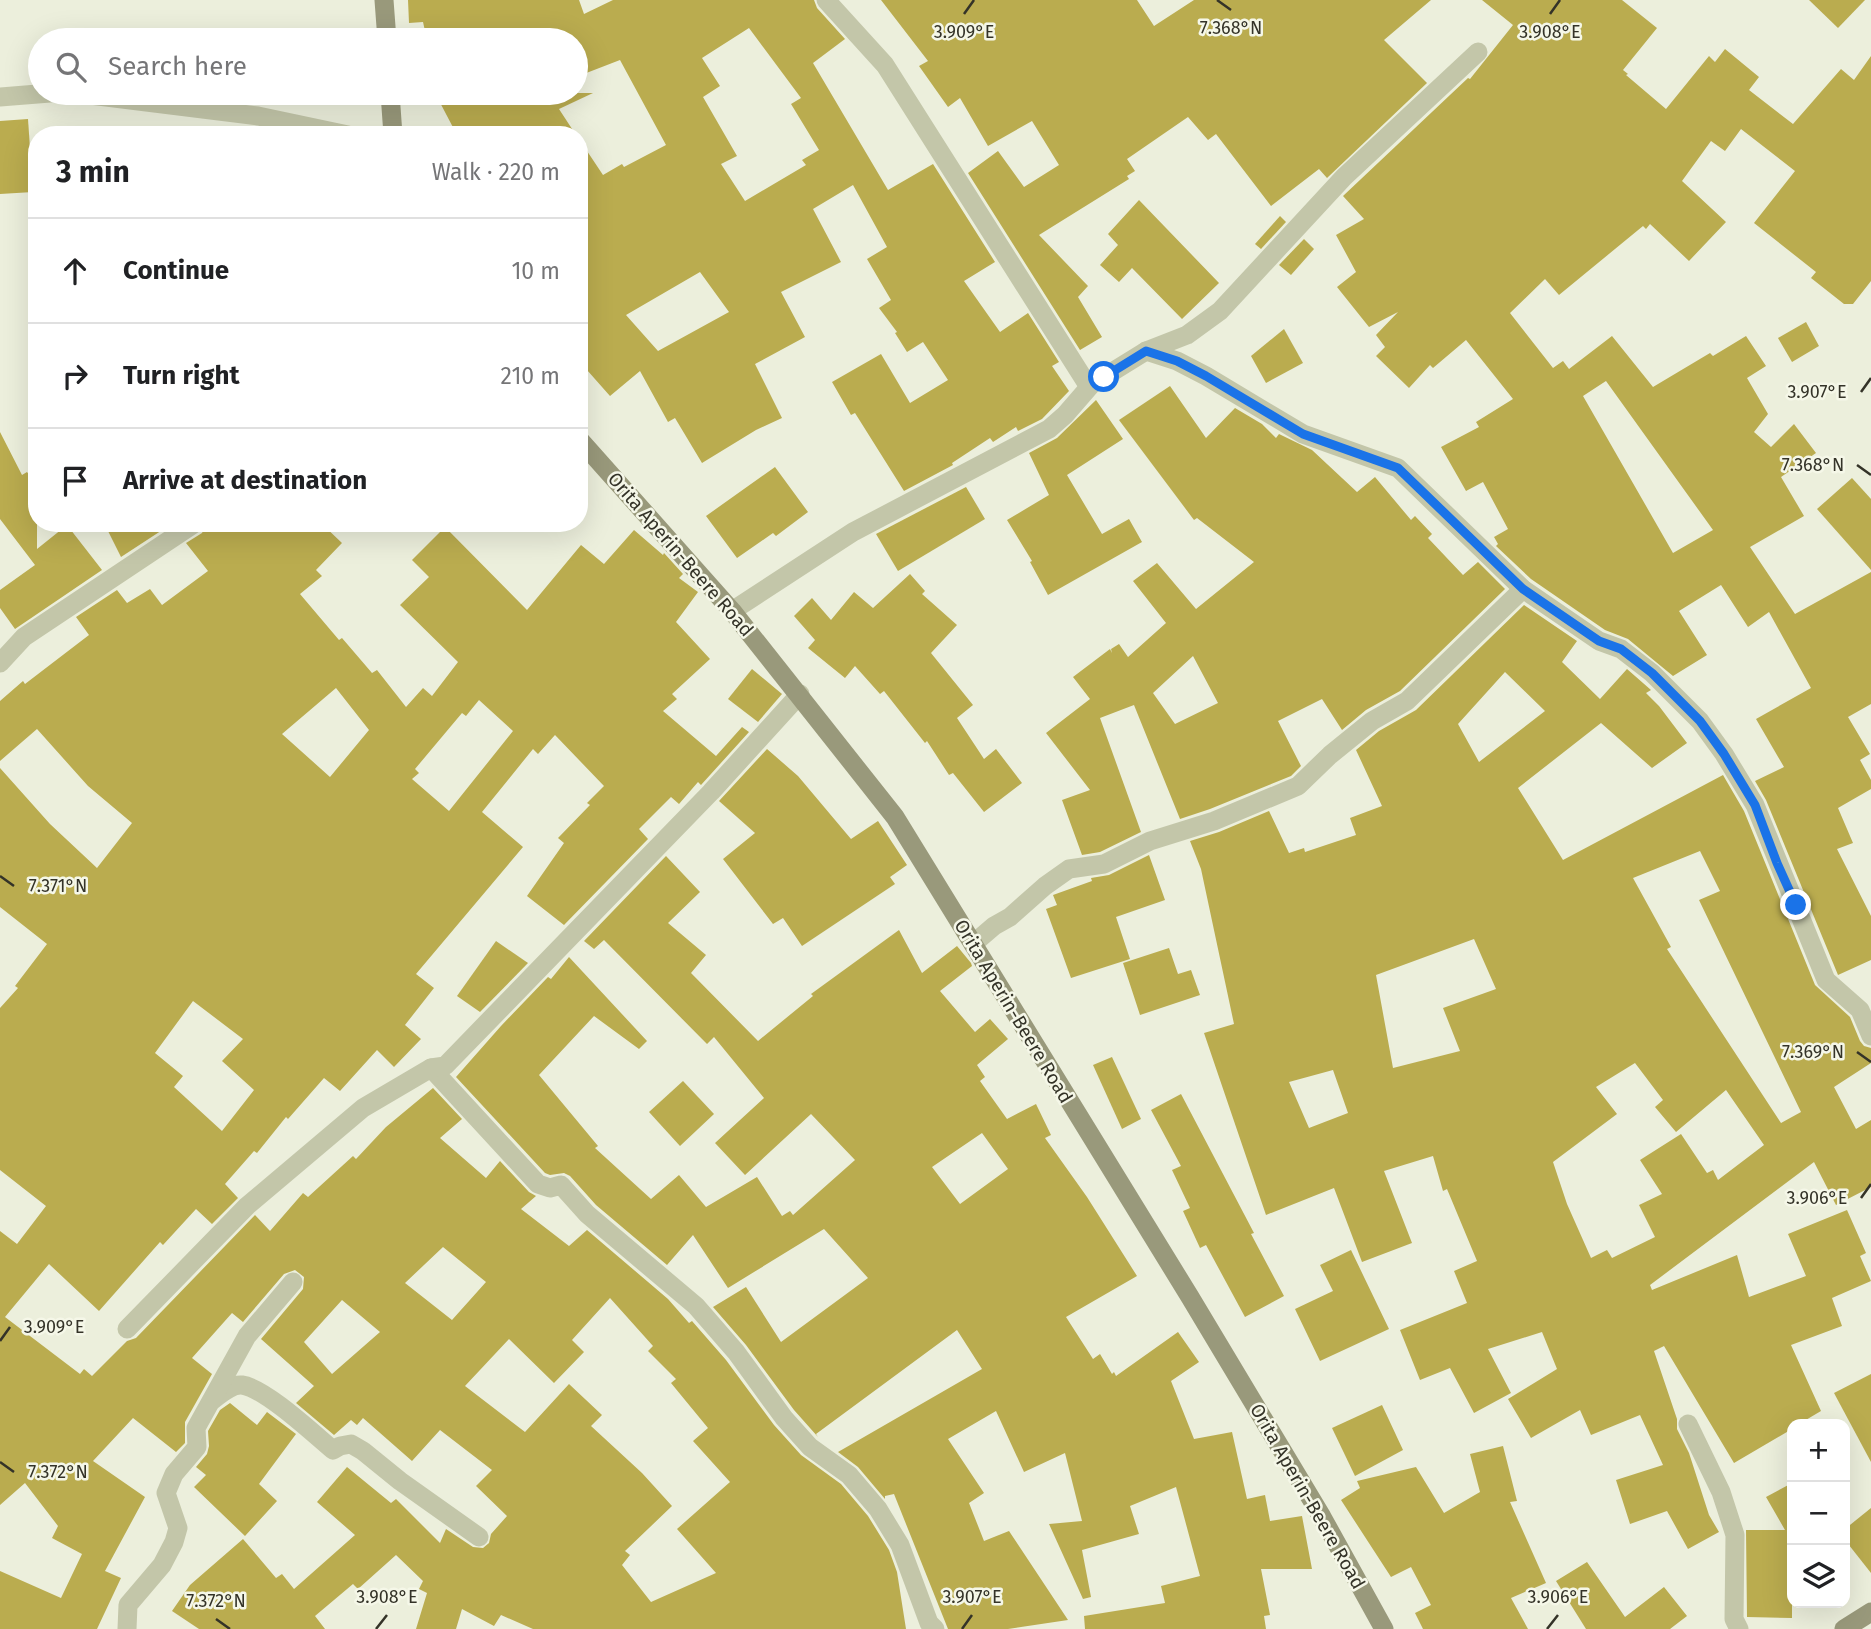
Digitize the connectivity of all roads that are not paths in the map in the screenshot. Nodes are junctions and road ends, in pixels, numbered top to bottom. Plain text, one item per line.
1 (384, 0) edge
2 (826, 0) edge
3 (386, 28) edge
4 (1478, 52) dead end
5 (28, 95) edge
6 (0, 97) edge
7 (170, 105) edge
8 (391, 105) edge
9 (305, 126) edge
10 (392, 126) edge
11 (1146, 351) junction
12 (1089, 387) junction
13 (588, 449) edge
14 (182, 532) edge
15 (1523, 589) junction
16 (732, 611) junction
17 (0, 663) edge
18 (800, 694) junction
19 (973, 944) junction
20 (1871, 1036) edge
21 (431, 1068) junction
22 (293, 1282) dead end
23 (127, 1329) dead end
24 (212, 1401) junction
25 (1688, 1424) dead end
26 (479, 1537) dead end
27 (1871, 1612) edge
28 (127, 1629) edge
29 (935, 1629) edge
30 (1384, 1629) edge
31 (1739, 1629) edge
32 (1844, 1629) edge

1 - 3 main road
2 - 12 street
4 - 11 street
5 - 6 street
7 - 9 street
8 - 10 main road
11 - 12 street
11 - 15 street
12 - 16 street
13 - 16 main road, Orita Aperin-Beere Road
14 - 17 street
15 - 19 street
15 - 20 street
16 - 18 main road, Orita Aperin-Beere Road
18 - 19 main road, Orita Aperin-Beere Road
18 - 21 street
19 - 30 main road, Orita Aperin-Beere Road
21 - 23 street
21 - 29 street
22 - 24 street
24 - 26 street
24 - 28 street
25 - 31 street
27 - 32 main road

